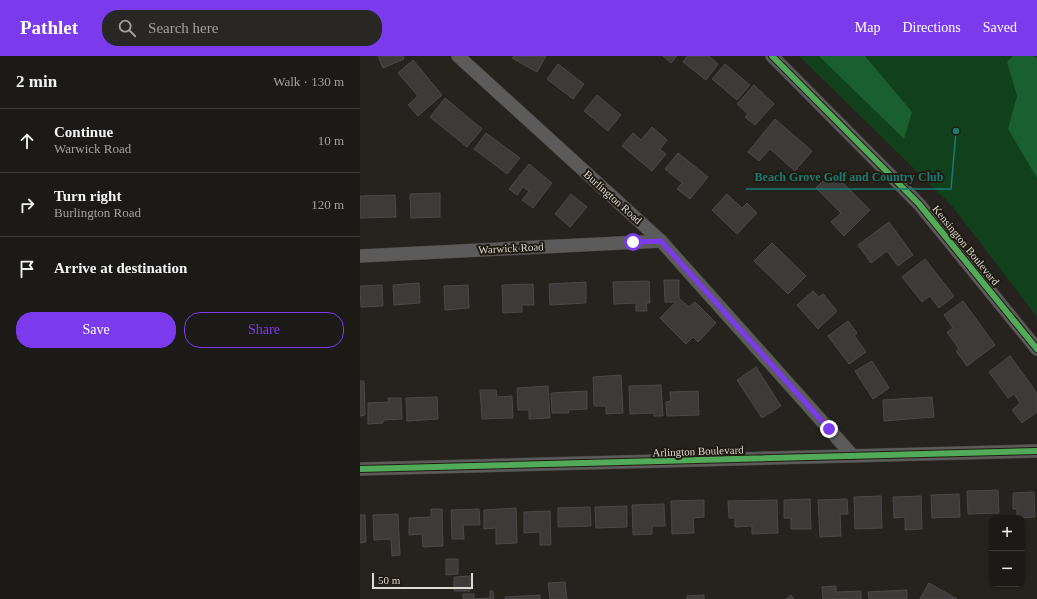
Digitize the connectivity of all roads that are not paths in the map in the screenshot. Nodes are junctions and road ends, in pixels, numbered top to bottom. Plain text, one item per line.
1 (458, 56) edge
2 (772, 56) edge
3 (661, 241) junction
4 (360, 256) edge
5 (1037, 349) edge
6 (1037, 451) edge
7 (853, 456) junction
8 (360, 469) edge

1 - 3 street, Burlington Road
2 - 5 street, Kensington Boulevard
3 - 4 street, Warwick Road
3 - 7 street, Burlington Road
6 - 7 street, Arlington Boulevard
7 - 8 street, Arlington Boulevard

